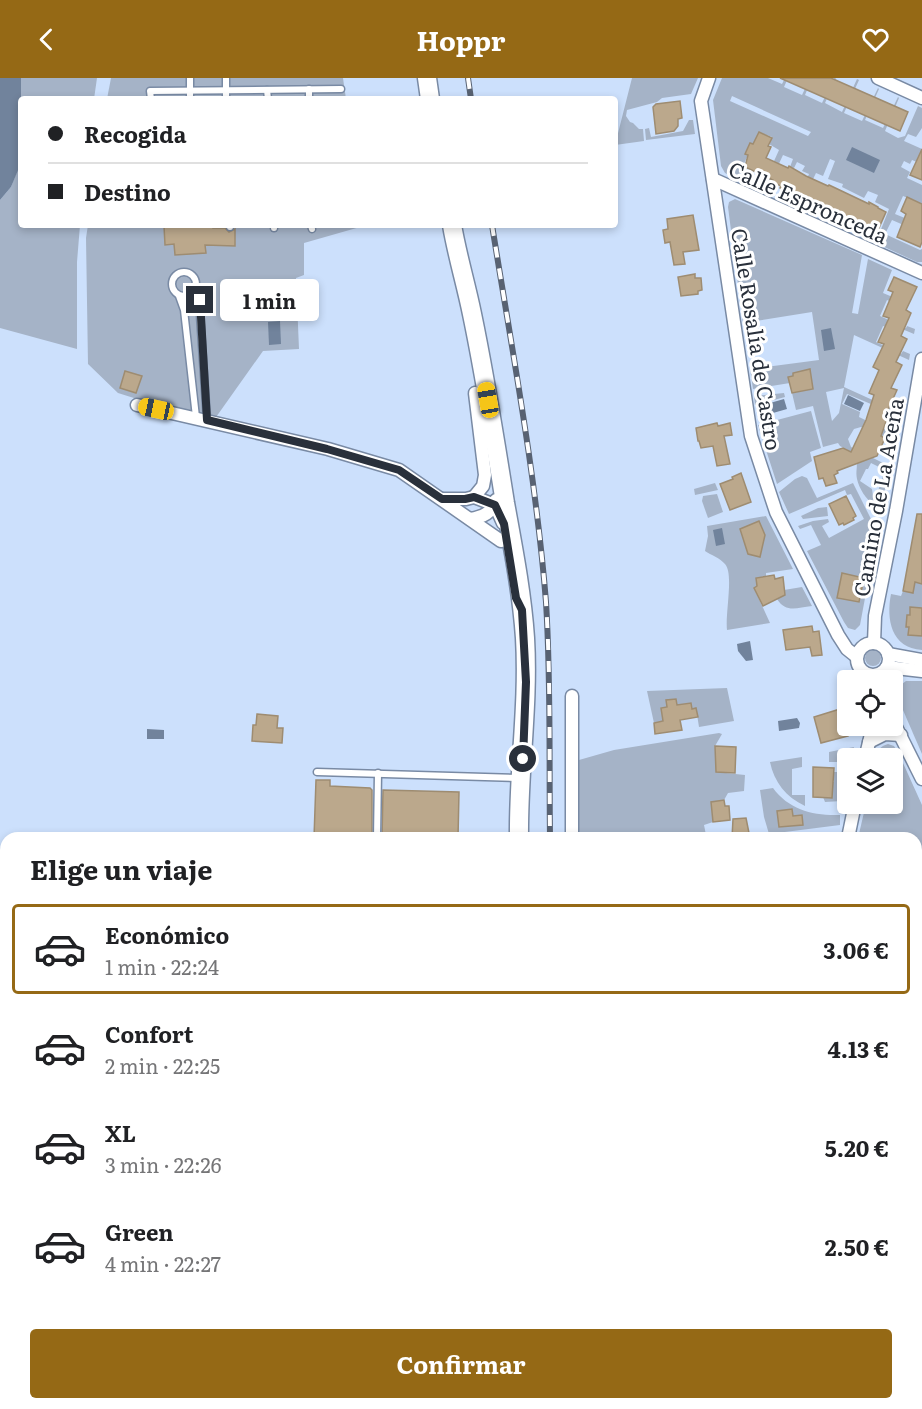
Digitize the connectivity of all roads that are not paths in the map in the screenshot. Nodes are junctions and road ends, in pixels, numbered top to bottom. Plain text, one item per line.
1 (190, 78) edge
2 (226, 78) edge
3 (426, 78) edge
4 (709, 78) edge
5 (878, 78) edge
6 (309, 89) junction
7 (341, 89) dead end
8 (190, 90) junction
9 (226, 90) junction
10 (267, 90) junction
11 (151, 96) edge
12 (190, 96) edge
13 (226, 96) edge
14 (268, 96) edge
15 (309, 96) edge
16 (429, 96) edge
17 (922, 98) edge
18 (713, 178) junction
19 (453, 228) edge
20 (922, 273) edge
21 (194, 291) junction
22 (179, 296) junction
23 (922, 359) edge
24 (480, 389) junction
25 (137, 405) dead end
26 (201, 418) junction
27 (909, 430) junction
28 (922, 431) edge
29 (474, 497) junction
30 (442, 499) junction
31 (495, 505) junction
32 (470, 519) junction
33 (501, 542) junction
34 (522, 610) junction
35 (874, 643) junction
36 (888, 654) junction
37 (857, 657) junction
38 (922, 660) edge
39 (862, 670) edge
40 (883, 670) edge
41 (922, 671) edge
42 (903, 672) edge
43 (572, 696) dead end
44 (870, 736) edge
45 (881, 736) edge
46 (901, 736) edge
47 (869, 742) junction
48 (868, 748) edge
49 (318, 772) dead end
50 (378, 773) junction
51 (520, 778) junction
52 (922, 779) edge
53 (853, 814) edge
54 (377, 832) edge
55 (519, 832) edge
56 (572, 832) edge
57 (849, 832) edge

1 - 8 lane
2 - 9 lane
3 - 16 street
4 - 18 street, Calle Rosalía de Castro
5 - 17 street
6 - 7 lane
6 - 10 lane
6 - 15 lane
8 - 9 lane
8 - 11 lane
8 - 12 lane
9 - 10 lane
9 - 13 lane
10 - 14 lane
18 - 20 street, Calle Espronceda
18 - 37 street, Calle Rosalía de Castro
19 - 24 street
21 - 22 lane
21 - 22 lane
21 - 26 lane
22 - 26 lane
23 - 27 street, Camino de La Aceña
24 - 29 street
24 - 31 street
24 - 34 street
25 - 26 street
26 - 30 street
27 - 28 street
27 - 35 street, Camino de La Aceña
29 - 30 street
29 - 31 street
30 - 32 street
31 - 32 street
31 - 33 street
31 - 34 street
32 - 33 street
33 - 51 street
34 - 51 street
35 - 36 street
35 - 37 street
36 - 38 street
36 - 40 street
37 - 39 street
41 - 42 street
43 - 56 street
44 - 47 street
45 - 47 street
46 - 52 street
47 - 48 street
49 - 50 lane
50 - 51 lane
50 - 54 lane
51 - 55 street
53 - 57 street

